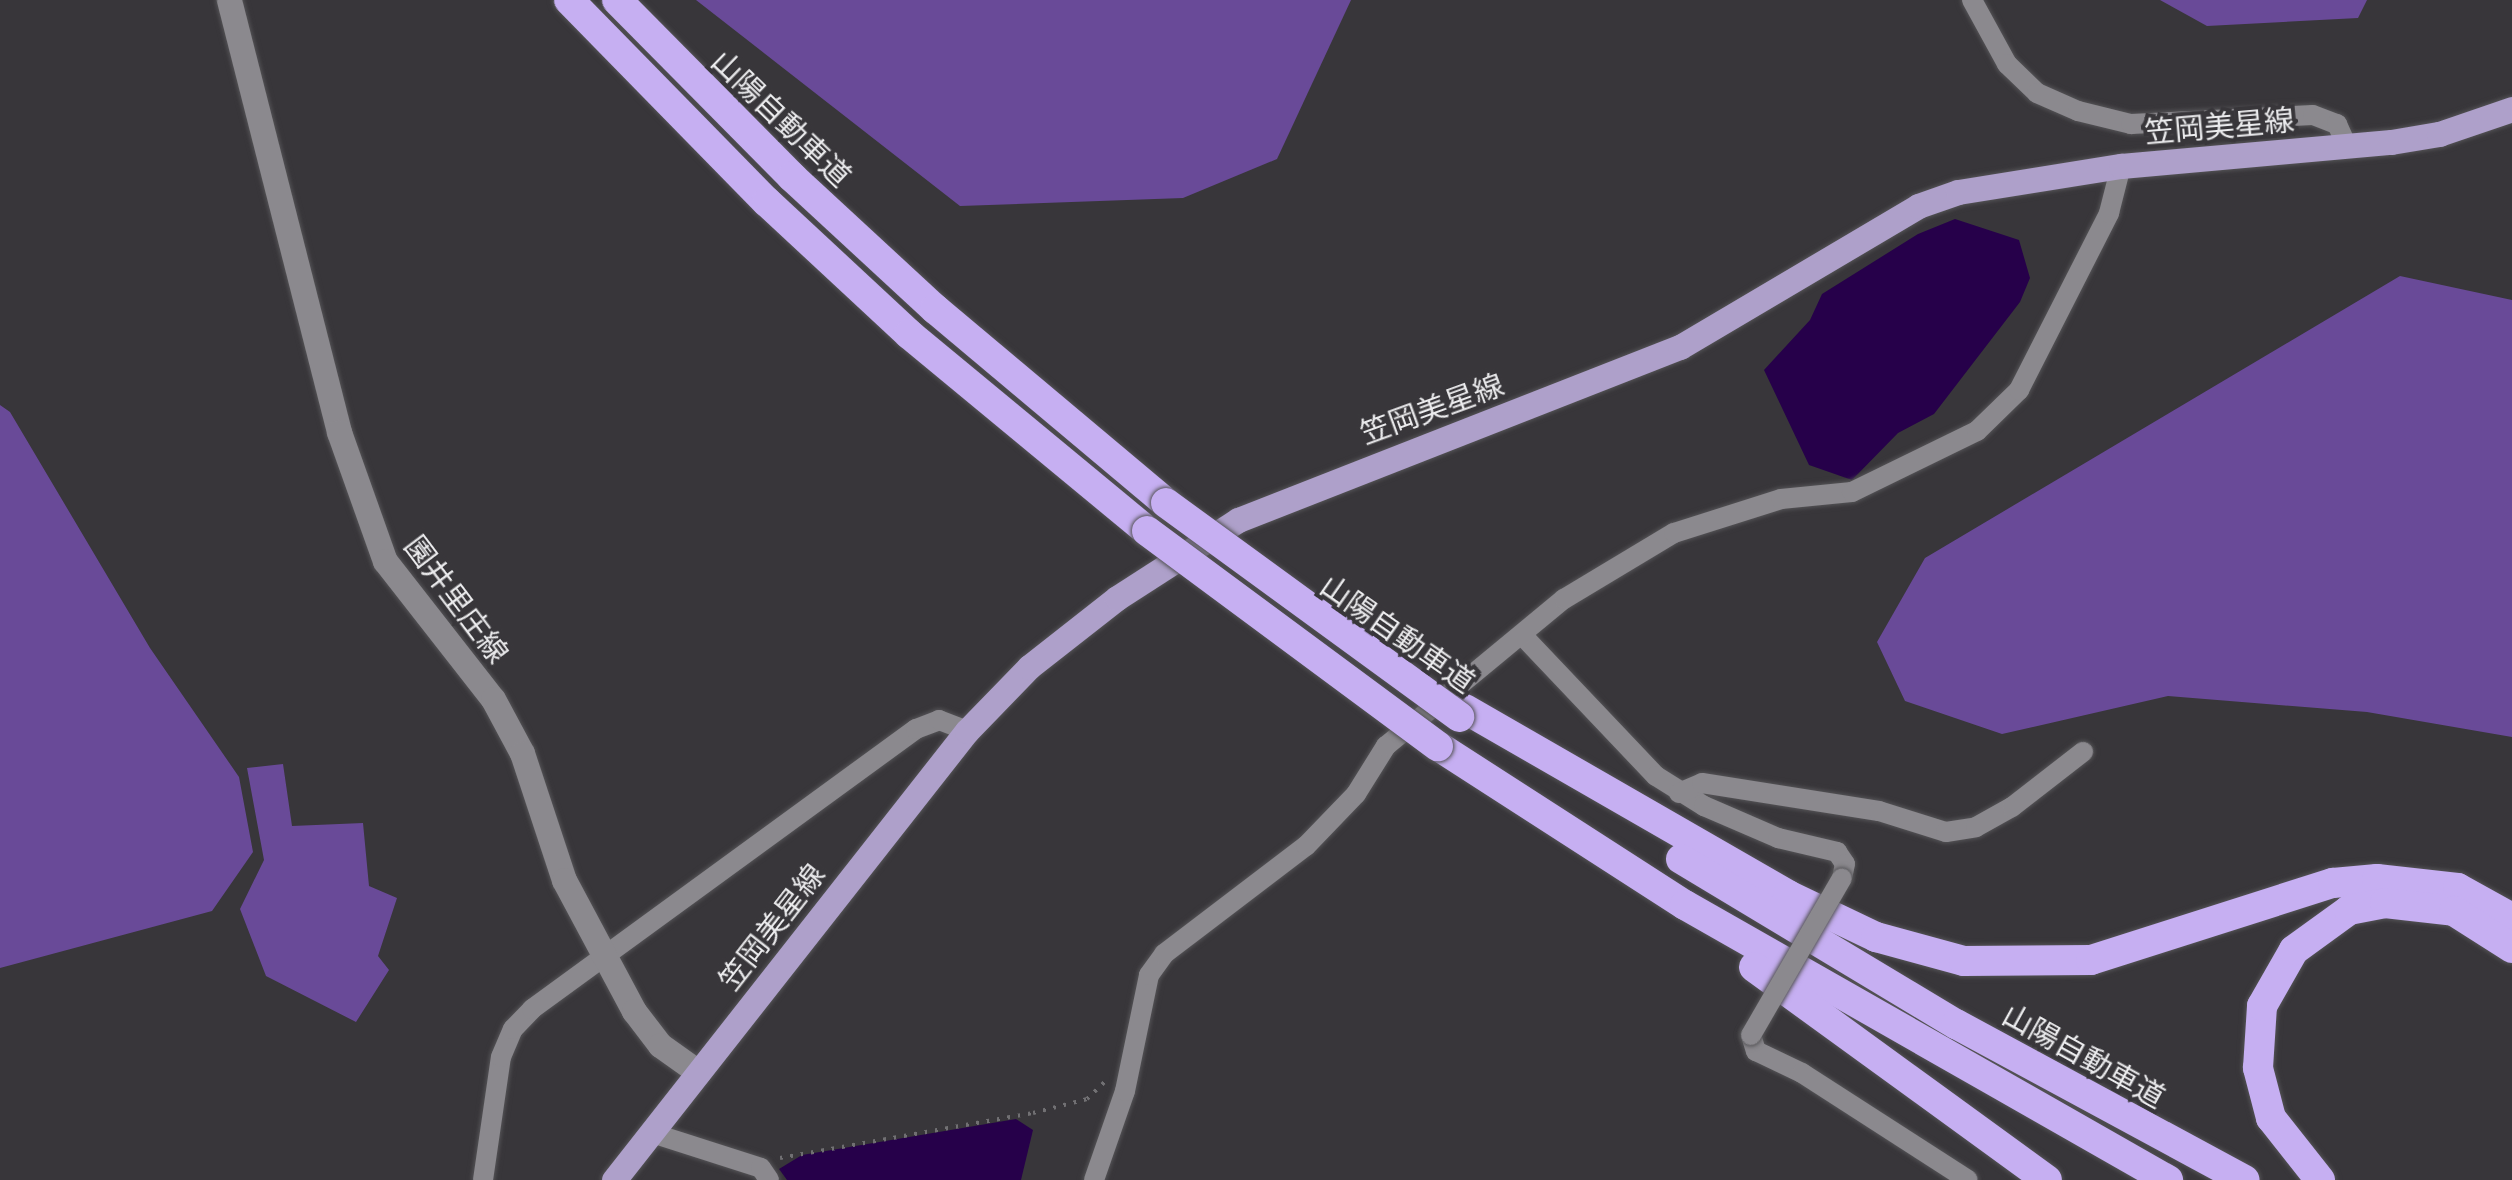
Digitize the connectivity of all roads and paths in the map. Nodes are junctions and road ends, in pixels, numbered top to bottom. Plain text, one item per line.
1 (229, 0) edge
2 (569, 0) edge
3 (617, 0) edge
4 (1972, 0) edge
5 (2512, 110) edge
6 (2347, 146) junction
7 (2121, 166) junction
8 (1523, 636) junction
9 (1462, 714) junction
10 (966, 730) junction
11 (2083, 752) dead end
12 (1680, 794) junction
13 (1566, 830) junction
14 (2512, 918) edge
15 (2512, 948) edge
16 (605, 950) junction
17 (1137, 1040) junction
18 (698, 1072) junction
19 (652, 1134) junction
20 (765, 1174) edge
21 (483, 1180) edge
22 (614, 1180) edge
23 (1094, 1180) edge
24 (1968, 1180) edge
25 (2046, 1180) edge
26 (2168, 1180) edge
27 (2244, 1180) edge
28 (2320, 1180) edge

1 - 16 main road, 園井里庄線
2 - 13 highway, bridge
3 - 9 highway, 山陽自動車道, bridge
4 - 6 street
5 - 6 main road, 笠岡美星線
6 - 7 main road, 笠岡美星線
7 - 8 street
7 - 10 main road, 笠岡美星線
8 - 12 street
8 - 17 street
9 - 14 highway
9 - 27 highway, 山陽自動車道
10 - 16 street
10 - 18 main road, 笠岡美星線
11 - 12 street
12 - 24 street, bridge
13 - 25 highway
13 - 26 highway
15 - 28 highway
16 - 18 main road, 園井里庄線
16 - 21 street
17 - 20 path
17 - 23 street
18 - 19 main road, 笠岡美星線
19 - 20 street
19 - 22 main road, 笠岡美星線

